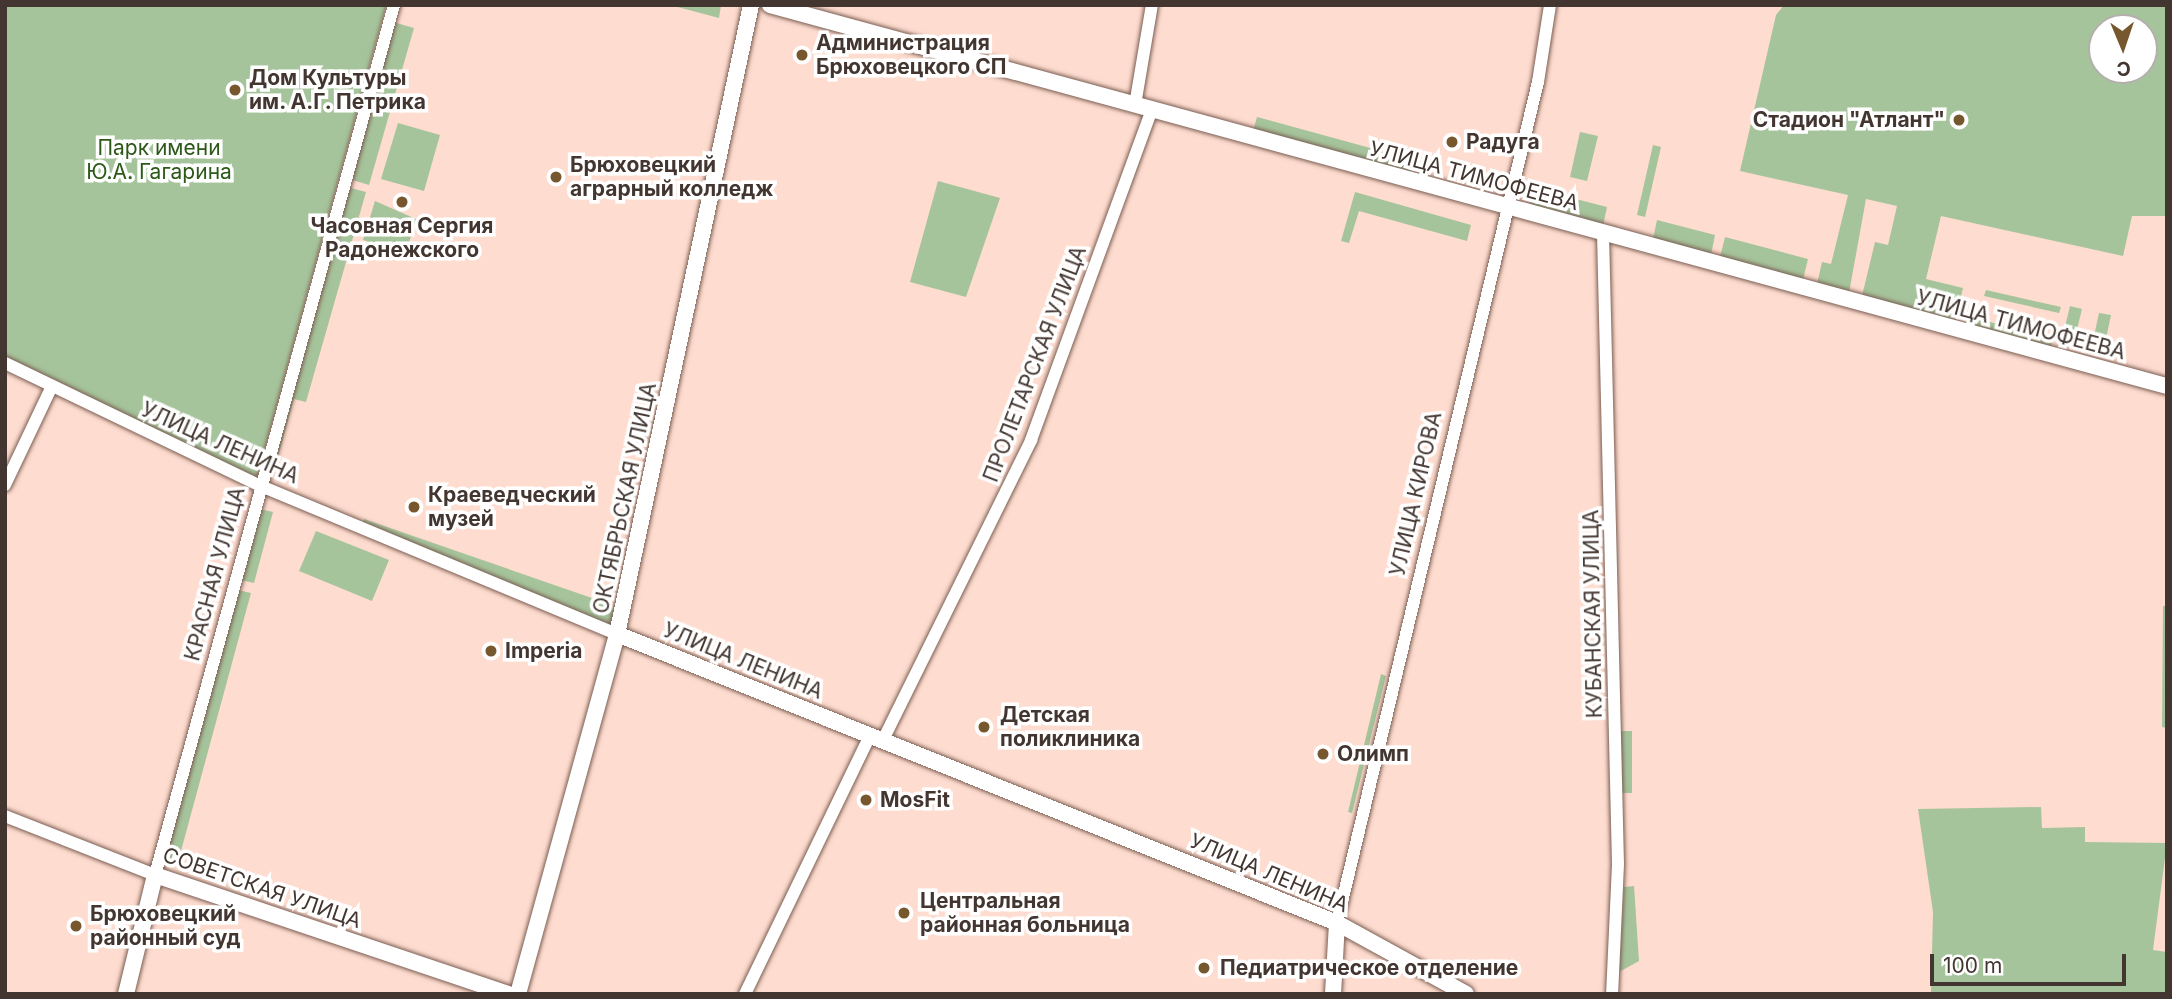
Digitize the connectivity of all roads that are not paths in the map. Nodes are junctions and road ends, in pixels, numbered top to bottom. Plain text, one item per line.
1 (394, 5) edge
2 (751, 5) edge
3 (770, 5) edge
4 (1152, 5) edge
5 (1550, 5) edge
6 (1135, 105) junction
7 (1152, 109) junction
8 (1506, 206) junction
9 (1603, 233) junction
10 (5, 363) edge
11 (2167, 386) edge
12 (51, 388) junction
13 (5, 485) edge
14 (261, 486) junction
15 (617, 634) junction
16 (877, 737) junction
17 (5, 816) edge
18 (155, 874) junction
19 (1337, 923) junction
20 (126, 994) edge
21 (508, 994) edge
22 (518, 994) edge
23 (745, 994) edge
24 (1333, 994) edge
25 (1466, 994) edge
26 (1612, 994) edge

1 - 14 street, КРАСНАЯ УЛИЦА
2 - 15 street, ОКТЯБРЬСКАЯ УЛИЦА
3 - 6 street, УЛИЦА ТИМОФЕЕВА
4 - 6 street
5 - 8 street, УЛИЦА КИРОВА
6 - 7 street, УЛИЦА ТИМОФЕЕВА
7 - 8 street, УЛИЦА ТИМОФЕЕВА
7 - 16 street, ПРОЛЕТАРСКАЯ УЛИЦА
8 - 9 street, УЛИЦА ТИМОФЕЕВА
8 - 19 street, УЛИЦА КИРОВА
9 - 11 street, УЛИЦА ТИМОФЕЕВА
9 - 26 street, КУБАНСКАЯ УЛИЦА
10 - 12 street, УЛИЦА ЛЕНИНА
12 - 13 street
12 - 14 street, УЛИЦА ЛЕНИНА
14 - 15 street, УЛИЦА ЛЕНИНА
14 - 18 street, КРАСНАЯ УЛИЦА
15 - 16 street, УЛИЦА ЛЕНИНА
15 - 22 street, ОКТЯБРЬСКАЯ УЛИЦА
16 - 19 street, УЛИЦА ЛЕНИНА
16 - 23 street, ПРОЛЕТАРСКАЯ УЛИЦА
17 - 18 street, СОВЕТСКАЯ УЛИЦА
18 - 20 street, КРАСНАЯ УЛИЦА
18 - 21 street, СОВЕТСКАЯ УЛИЦА
19 - 24 street, УЛИЦА КИРОВА
19 - 25 street, УЛИЦА ЛЕНИНА

